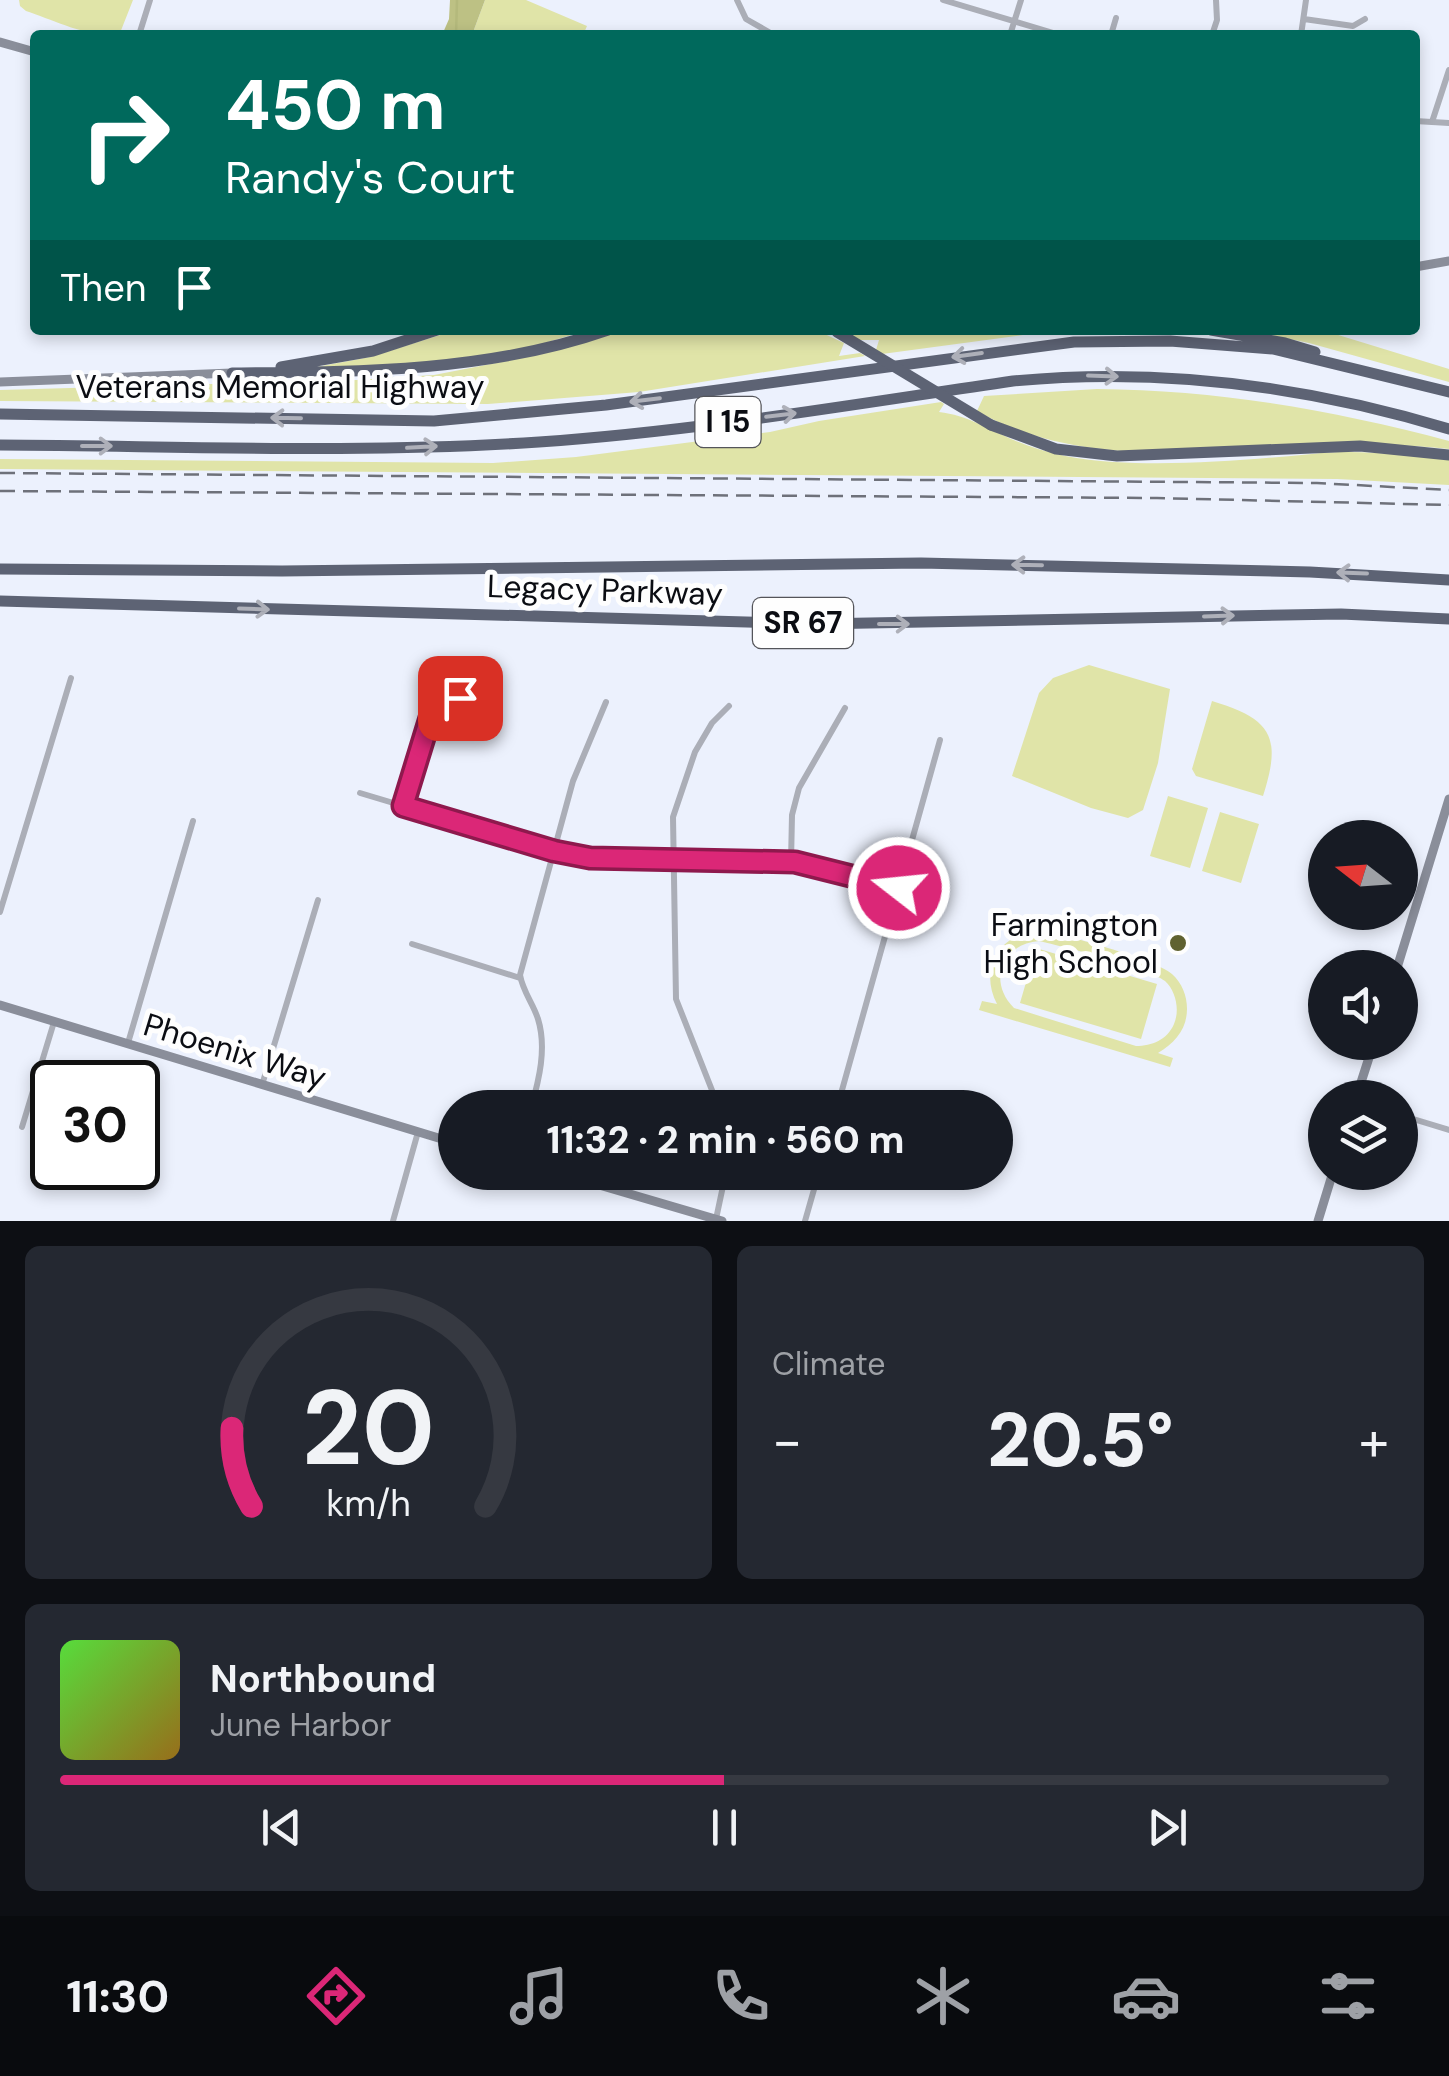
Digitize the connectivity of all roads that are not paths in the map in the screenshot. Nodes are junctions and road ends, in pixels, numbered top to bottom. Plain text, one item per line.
1 (150, 0) edge
2 (736, 0) edge
3 (942, 0) edge
4 (1021, 0) edge
5 (1216, 0) edge
6 (1306, 0) edge
7 (1116, 18) dead end
8 (1365, 19) dead end
9 (1304, 20) junction
10 (1014, 21) junction
11 (141, 30) edge
12 (763, 30) edge
13 (1011, 30) edge
14 (1043, 30) edge
15 (1112, 30) edge
16 (1214, 30) edge
17 (1302, 30) edge
18 (0, 42) edge
19 (30, 51) edge
20 (1449, 70) edge
21 (1420, 121) edge
22 (1432, 122) junction
23 (1449, 123) edge
24 (1449, 261) edge
25 (1420, 266) edge
26 (422, 335) edge
27 (594, 335) edge
28 (842, 335) edge
29 (1240, 335) edge
30 (232, 374) junction
31 (1410, 380) junction
32 (0, 382) edge
33 (1449, 392) edge
34 (0, 414) edge
35 (1449, 429) edge
36 (0, 445) edge
37 (1449, 456) edge
38 (0, 569) edge
39 (1449, 580) edge
40 (0, 601) edge
41 (1449, 619) edge
42 (71, 678) dead end
43 (606, 702) dead end
44 (729, 706) dead end
45 (497, 708) dead end
46 (845, 708) dead end
47 (940, 740) dead end
48 (360, 793) dead end
49 (1449, 799) edge
50 (403, 806) junction
51 (193, 821) dead end
52 (554, 851) junction
53 (673, 860) junction
54 (790, 862) junction
55 (899, 888) junction
56 (318, 900) dead end
57 (0, 912) edge
58 (412, 944) dead end
59 (1403, 950) edge
60 (520, 978) junction
61 (0, 1005) edge
62 (54, 1022) junction
63 (127, 1044) junction
64 (262, 1085) junction
65 (535, 1090) edge
66 (712, 1090) edge
67 (842, 1090) edge
68 (1418, 1121) edge
69 (22, 1127) dead end
70 (1449, 1130) edge
71 (418, 1132) junction
72 (438, 1138) edge
73 (616, 1190) edge
74 (723, 1190) edge
75 (814, 1190) edge
76 (1327, 1190) edge
77 (719, 1220) edge
78 (393, 1221) edge
79 (805, 1221) edge
80 (1318, 1221) edge

1 - 11 street
2 - 12 street
3 - 10 street
4 - 10 street
5 - 16 street
6 - 9 street
7 - 15 street
8 - 9 street
9 - 17 street
10 - 13 street
10 - 14 street
18 - 19 street
20 - 22 street
21 - 22 street
22 - 23 street
24 - 25 street
26 - 30 highway
27 - 30 highway
28 - 37 highway, bridge
29 - 31 highway
30 - 32 street
31 - 33 highway, Veterans Memorial Highway / I 15
31 -> 34 highway, Veterans Memorial Highway / I 15
36 -> 35 highway, Veterans Memorial Highway / I 15
39 -> 38 highway, Legacy Parkway / SR 67
40 -> 41 highway, Legacy Parkway / SR 67
42 - 57 street
43 - 52 street
44 - 53 street
45 - 50 street
46 - 54 street
47 - 55 street
48 - 50 street
49 - 59 street
50 - 52 street
51 - 63 street
52 - 53 street
52 - 60 street
53 - 54 street
53 - 66 street
54 - 55 street
55 - 67 street
56 - 64 street
58 - 60 street
60 - 65 street
61 - 62 street, Phoenix Way
62 - 63 street, Phoenix Way
62 - 69 street
63 - 64 street, Phoenix Way
64 - 71 street, Phoenix Way
68 - 70 street
71 - 72 street, Phoenix Way
71 - 78 street
73 - 77 street
74 - 77 street
75 - 79 street
76 - 80 street

